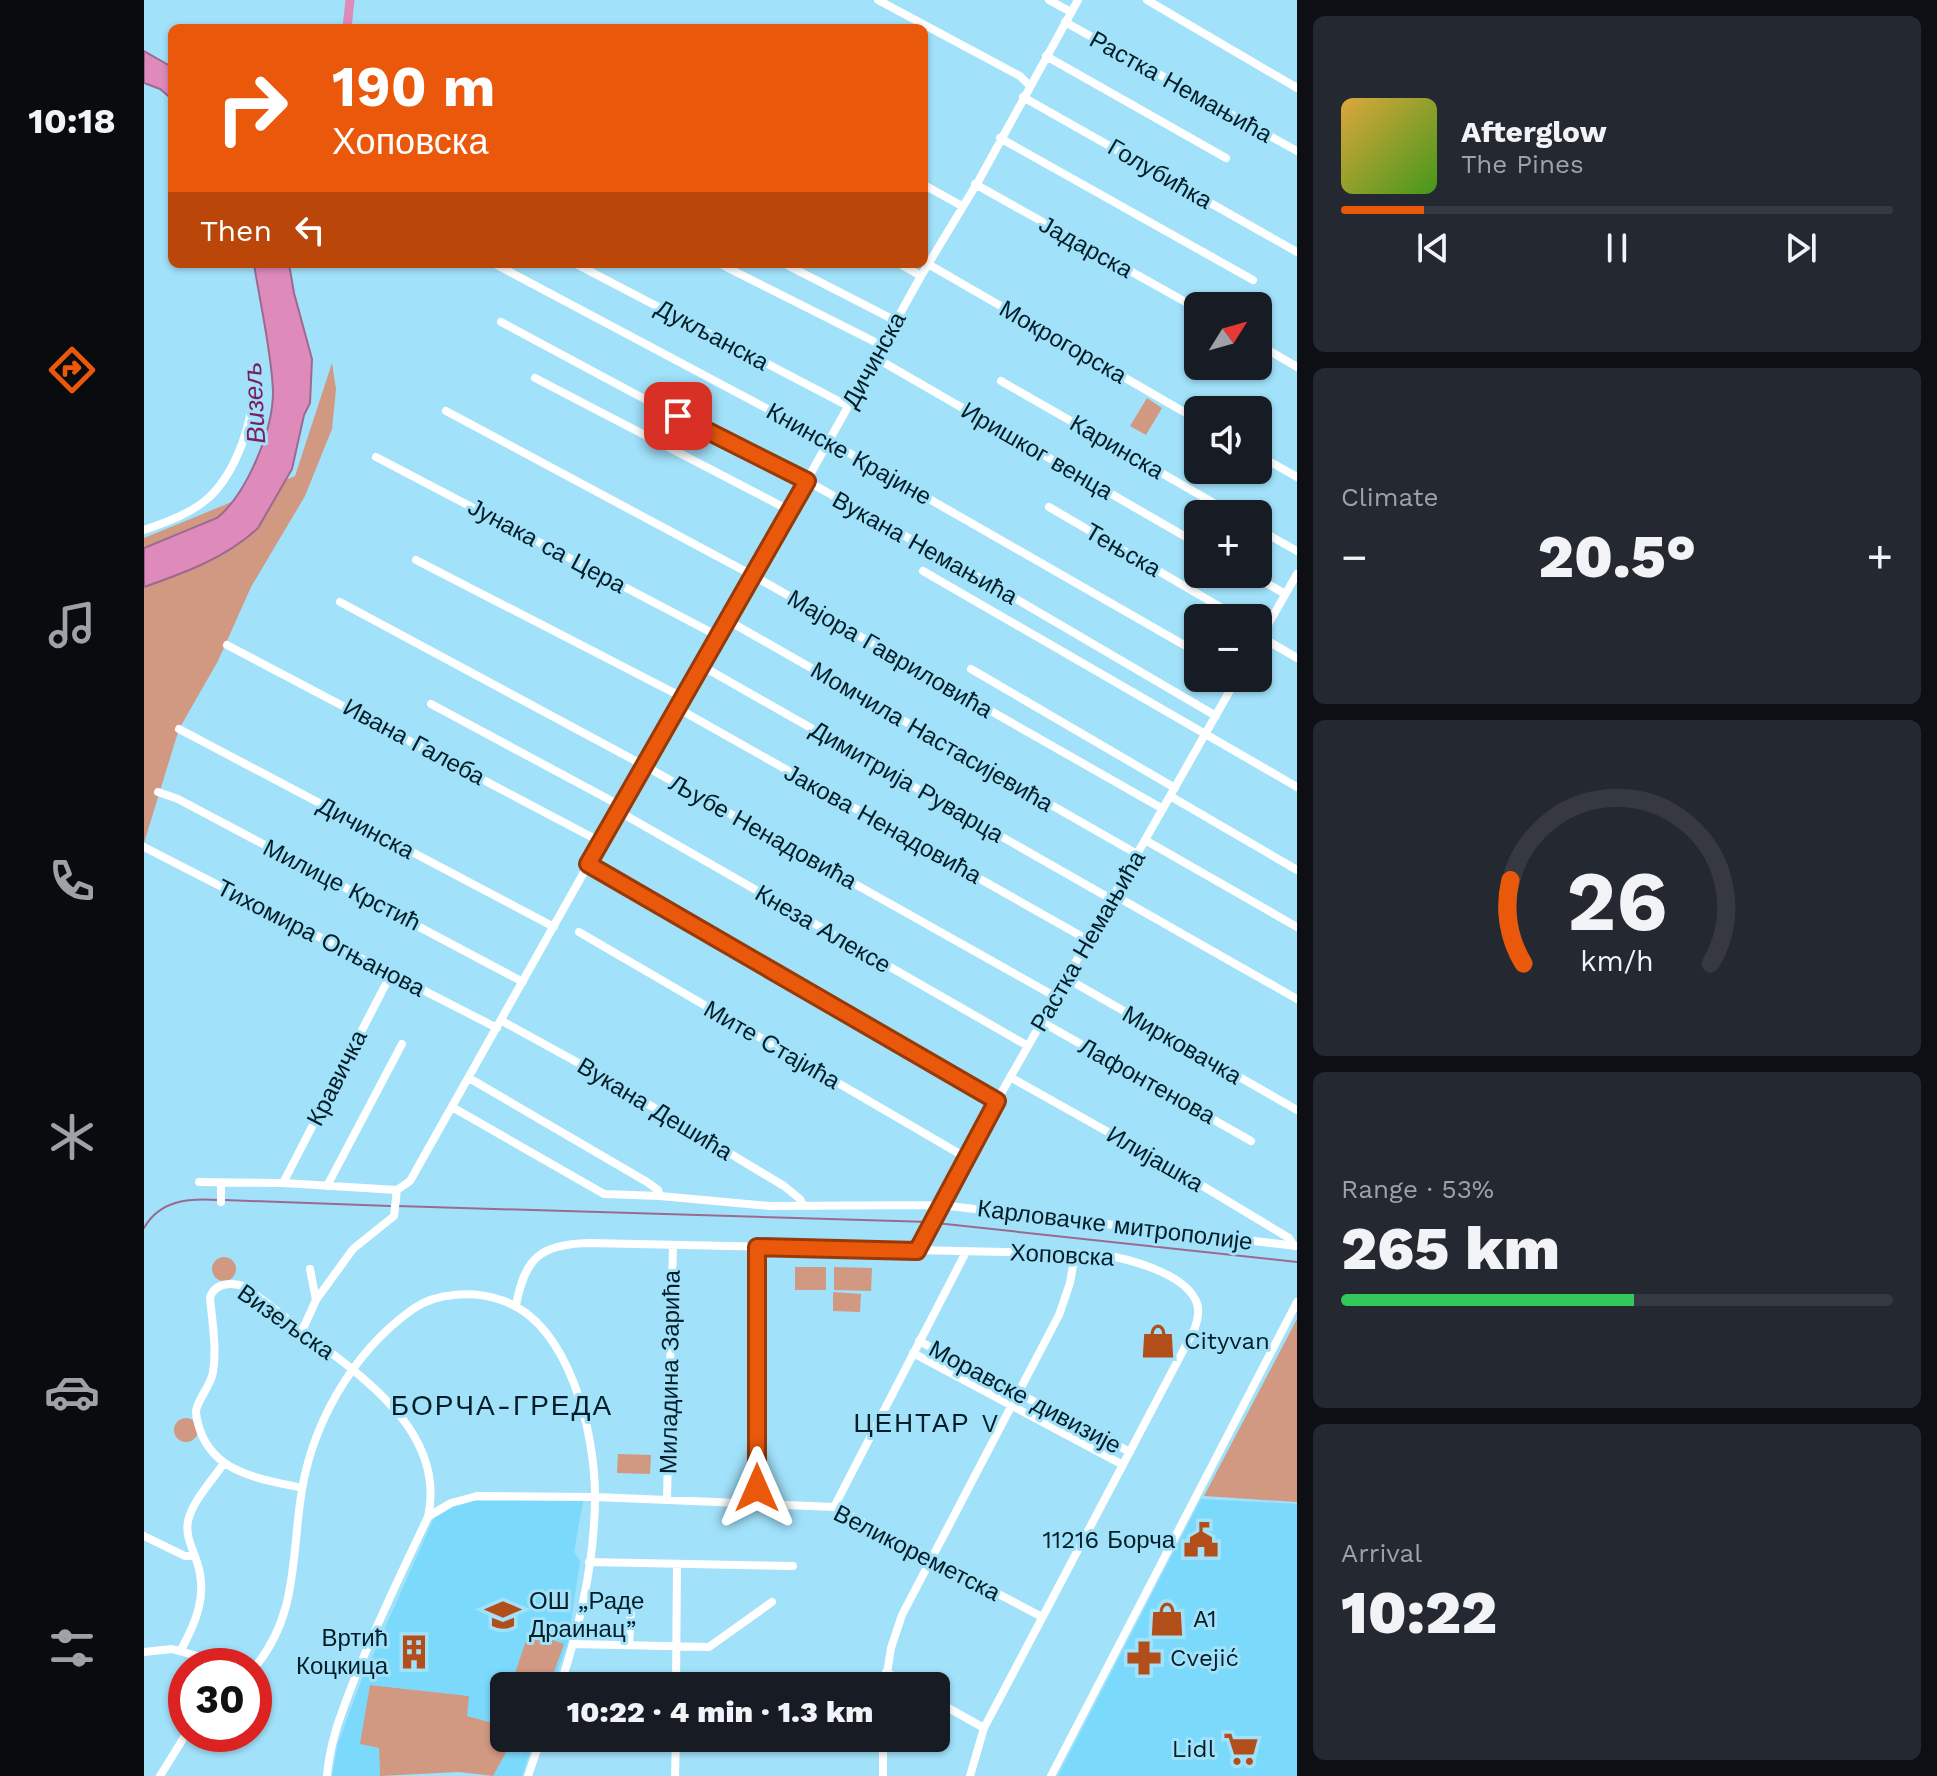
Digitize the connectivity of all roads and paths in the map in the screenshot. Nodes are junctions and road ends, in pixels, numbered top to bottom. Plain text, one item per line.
1 (878, 0) edge
2 (1049, 0) edge
3 (1078, 0) edge
4 (1147, 0) edge
5 (1071, 12) junction
6 (1065, 22) junction
7 (923, 24) edge
8 (928, 27) edge
9 (1046, 56) junction
10 (1029, 85) junction
11 (1297, 88) edge
12 (1023, 97) junction
13 (1000, 138) junction
14 (1297, 151) edge
15 (1226, 158) dead end
16 (975, 184) junction
17 (928, 187) edge
18 (962, 206) junction
19 (1297, 252) edge
20 (928, 264) joint
21 (503, 268) edge
22 (584, 268) edge
23 (728, 268) edge
24 (793, 268) edge
25 (907, 268) edge
26 (926, 268) edge
27 (921, 276) junction
28 (1253, 280) dead end
29 (1184, 301) edge
30 (896, 321) junction
31 (501, 322) dead end
32 (883, 346) junction
33 (1272, 352) edge
34 (876, 358) junction
35 (1297, 367) edge
36 (253, 370) dead end
37 (535, 378) dead end
38 (1001, 381) dead end
39 (848, 406) junction
40 (446, 411) dead end
41 (1184, 412) edge
42 (828, 441) junction
43 (376, 457) dead end
44 (1272, 463) edge
45 (1297, 477) edge
46 (807, 481) junction
47 (1209, 500) edge
48 (1049, 507) dead end
49 (789, 510) junction
50 (144, 530) edge
51 (1184, 536) edge
52 (1272, 537) edge
53 (1297, 551) edge
54 (416, 560) dead end
55 (923, 571) dead end
56 (1297, 574) edge
57 (752, 575) junction
58 (1294, 585) edge
59 (1272, 586) edge
60 (1285, 594) junction
61 (340, 602) dead end
62 (1215, 604) edge
63 (1272, 615) edge
64 (727, 620) junction
65 (718, 636) junction
66 (1272, 642) edge
67 (227, 645) dead end
68 (1184, 645) edge
69 (1297, 658) edge
70 (702, 666) junction
71 (971, 669) dead end
72 (1229, 692) edge
73 (684, 698) junction
74 (431, 704) dead end
75 (679, 709) junction
76 (1216, 716) junction
77 (179, 729) dead end
78 (1205, 734) junction
79 (645, 766) junction
80 (1297, 787) edge
81 (158, 792) dead end
82 (1172, 792) junction
83 (620, 809) junction
84 (1163, 809) junction
85 (1145, 840) junction
86 (601, 842) junction
87 (144, 847) edge
88 (1137, 854) junction
89 (588, 864) junction
90 (1297, 870) edge
91 (1113, 897) junction
92 (554, 927) junction
93 (1297, 927) edge
94 (579, 932) dead end
95 (1088, 940) junction
96 (391, 974) junction
97 (1066, 978) junction
98 (523, 982) junction
99 (1056, 997) junction
100 (1297, 999) edge
101 (1042, 1022) junction
102 (499, 1025) junction
103 (402, 1044) dead end
104 (1028, 1046) junction
105 (1010, 1077) junction
106 (469, 1078) junction
107 (997, 1101) junction
108 (452, 1107) junction
109 (1297, 1110) edge
110 (1251, 1141) dead end
111 (965, 1157) junction
112 (199, 1182) dead end
113 (221, 1183) junction
114 (283, 1183) junction
115 (327, 1186) junction
116 (399, 1192) junction
117 (660, 1196) junction
118 (220, 1198) dead end
119 (803, 1205) junction
120 (940, 1205) junction
121 (673, 1245) junction
122 (1296, 1246) edge
123 (757, 1247) junction
124 (919, 1247) junction
125 (966, 1252) junction
126 (1075, 1254) junction
127 (310, 1269) dead end
128 (316, 1300) junction
129 (1297, 1302) edge
130 (516, 1305) junction
131 (302, 1331) junction
132 (919, 1341) junction
133 (913, 1353) junction
134 (353, 1370) junction
135 (1018, 1393) junction
136 (1011, 1405) junction
137 (1130, 1452) junction
138 (224, 1463) junction
139 (1123, 1465) junction
140 (302, 1488) junction
141 (595, 1497) junction
142 (667, 1499) junction
143 (756, 1503) junction
144 (834, 1507) junction
145 (428, 1517) junction
146 (144, 1536) edge
147 (195, 1556) junction
148 (931, 1558) junction
149 (589, 1562) junction
150 (677, 1564) junction
151 (793, 1566) dead end
152 (772, 1602) dead end
153 (631, 1607) dead end
154 (1042, 1617) junction
155 (573, 1644) junction
156 (629, 1645) junction
157 (676, 1646) junction
158 (168, 1648) edge
159 (182, 1648) edge
160 (267, 1648) edge
161 (144, 1652) edge
162 (564, 1672) edge
163 (676, 1672) edge
164 (886, 1672) edge
165 (950, 1709) edge
166 (984, 1728) junction
167 (175, 1752) edge
168 (536, 1752) edge
169 (676, 1752) edge
170 (883, 1752) edge
171 (160, 1776) edge
172 (327, 1776) edge
173 (528, 1776) edge
174 (675, 1776) edge
175 (883, 1776) edge
176 (970, 1776) edge
177 (1051, 1776) edge

1 - 7 street
2 - 5 street
3 - 5 street, Дичинска
4 - 11 street
5 - 6 street, Дичинска
6 - 9 street, Дичинска
6 - 14 street, Растка Немањића
8 - 10 street
9 - 10 street, Дичинска
9 - 15 street, Растка Немањића
10 - 12 street, Дичинска
12 - 13 street, Дичинска
12 - 19 street, Голубићка
13 - 16 street, Дичинска
13 - 28 street
16 - 18 street, Дичинска
16 - 29 street, Јадарска
17 - 18 street
18 - 20 street, Дичинска
20 - 41 street, Мокрогорска
21 - 42 street, Книнске Крајине
22 - 39 street, Дукљанска
23 - 32 street
24 - 30 street
25 - 27 street
26 - 27 street, Дичинска
27 - 30 street, Дичинска
30 - 32 street, Дичинска
31 - 46 street, Вукана Немањића
32 - 34 street, Дичинска
33 - 35 street
34 - 39 street, Дичинска
34 - 51 street, Иришког венца
36 - 50 street
37 - 49 street
38 - 47 street, Каринска
39 - 42 street, Дичинска
40 - 57 street, Мајора Гавриловића
42 - 46 street, Дичинска
42 - 68 street, Книнске Крајине
43 - 65 street, Јунака са Цера
44 - 45 street
46 - 49 street, Дичинска
46 - 76 street, Вукана Немањића
48 - 62 street, Тењска
49 - 57 street, Дичинска
52 - 53 street
54 - 73 street
55 - 78 street
56 - 58 street
57 - 64 street, Дичинска
57 - 84 street, Мајора Гавриловића
58 - 60 street
59 - 60 street
60 - 63 street
61 - 79 street, Љубе Ненадовића
64 - 65 street, Дичинска
64 - 88 street, Момчила Настасијевића
65 - 70 street, Дичинска
66 - 69 street
67 - 86 street, Ивана Галеба
70 - 73 street, Дичинска
70 - 91 street, Димитрија Руварца
71 - 82 street
72 - 76 street, Растка Немањића
73 - 75 street, Дичинска
74 - 83 street
75 - 79 street, Дичинска
75 - 95 street, Јакова Ненадовића
76 - 78 street, Растка Немањића
77 - 92 street, Дичинска
78 - 80 street
78 - 82 street, Растка Немањића
79 - 83 street, Дичинска
79 - 99 street, Љубе Ненадовића
81 - 98 street, Милице Крстић
82 - 84 street, Растка Немањића
82 - 90 street
83 - 86 street, Дичинска
83 - 104 street, Кнеза Алексе
84 - 85 street, Растка Немањића
85 - 88 street, Растка Немањића
85 - 93 street
86 - 89 street, Дичинска
87 - 96 street, Тихомира Огњанова
88 - 91 street, Растка Немањића
89 - 92 street, Дичинска
89 - 107 street
91 - 95 street, Растка Немањића
91 - 100 street, Димитрија Руварца
92 - 98 street, Дичинска
94 - 111 street, Мите Стајића
95 - 97 street, Растка Немањића
96 - 102 street, Тихомира Огњанова
96 - 114 street, Кравичка
97 - 99 street, Растка Немањића
97 - 109 street, Мирковачка
98 - 102 street, Дичинска
99 - 101 street, Растка Немањића
101 - 104 street, Растка Немањића
101 - 110 street, Лафонтенова
102 - 106 street, Дичинска
102 - 119 street, Вукана Дешића
103 - 115 street
104 - 105 street, Растка Немањића
105 - 107 street, Растка Немањића
105 - 122 street, Илијашка
106 - 108 street, Дичинска
106 - 117 street
107 - 111 street, Растка Немањића
108 - 116 street, Дичинска
108 - 117 street, Карловачке митрополије
111 - 120 street, Растка Немањића
112 - 113 street
113 - 114 street
113 - 118 street
114 - 115 street
115 - 116 street
116 - 128 street
117 - 119 street, Карловачке митрополије
119 - 120 street, Карловачке митрополије
120 - 122 street, Карловачке митрополије
120 - 124 street, Растка Немањића
121 - 123 street, Хоповска
121 - 130 street, Хоповска
121 - 142 street, Миладина Зарића
123 - 124 street, Хоповска
123 - 143 street
124 - 125 street, Хоповска
125 - 126 street, Хоповска
125 - 132 street
126 - 135 street
126 - 137 street, Хоповска
127 - 128 street
128 - 131 street
129 - 177 street
130 - 134 street
130 - 141 street
131 - 134 street, Визељска
131 - 138 street, Визељска
132 - 133 street
132 - 135 street, Моравске дивизије
133 - 136 street, Моравске дивизије
133 - 144 street
134 - 140 street
134 - 145 street, Визељска
135 - 136 street
135 - 137 street, Моравске дивизије
136 - 139 street, Моравске дивизије
136 - 148 street
137 - 139 street, Хоповска
138 - 140 street
138 - 147 street
139 - 154 street, Хоповска
140 - 160 street
141 - 142 street, Великореметска
141 - 145 street, Великореметска
141 - 149 street
142 - 143 street, Великореметска
143 - 144 street, Великореметска
144 - 148 street, Великореметска
145 - 172 street
146 - 147 street
147 - 159 street
148 - 154 street, Великореметска
148 - 164 street
149 - 150 street
149 - 155 street
150 - 151 street
150 - 157 street
152 - 157 street
153 - 156 street
154 - 166 street, Хоповска
155 - 156 street
155 - 162 street
156 - 157 street
157 - 163 street
158 - 161 street
165 - 166 street
166 - 176 street, Хоповска
167 - 171 street
168 - 173 street
169 - 174 street
170 - 175 street

